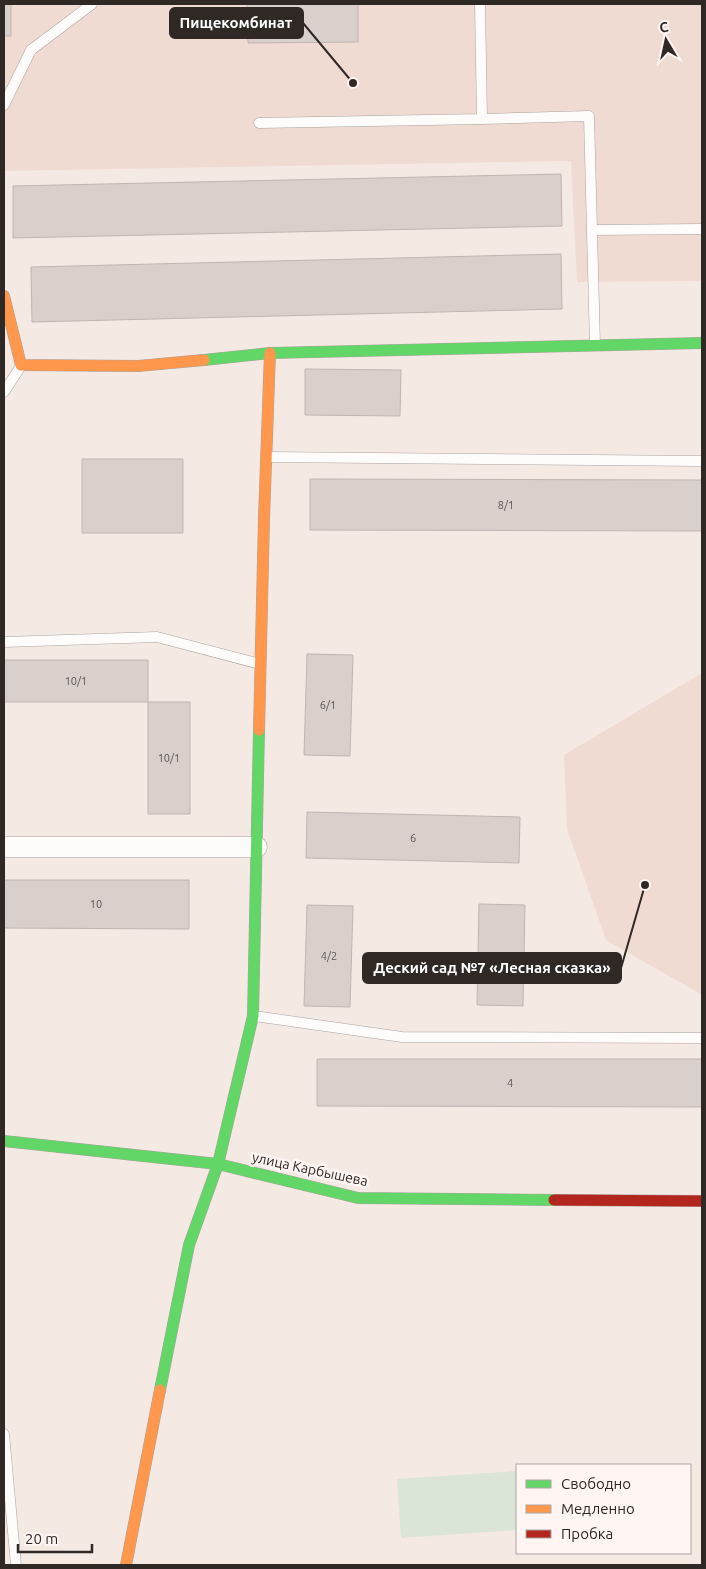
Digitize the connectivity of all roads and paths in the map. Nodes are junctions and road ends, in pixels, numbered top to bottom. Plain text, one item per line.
1 (92, 4) edge
2 (480, 4) edge
3 (4, 105) edge
4 (482, 119) junction
5 (259, 123) dead end
6 (702, 229) edge
7 (592, 230) junction
8 (4, 296) edge
9 (702, 343) edge
10 (595, 346) junction
11 (270, 353) junction
12 (22, 365) junction
13 (4, 392) edge
14 (266, 457) junction
15 (702, 461) edge
16 (4, 642) edge
17 (261, 664) junction
18 (4, 847) edge
19 (257, 847) junction
20 (253, 1016) junction
21 (702, 1038) edge
22 (4, 1141) edge
23 (218, 1164) junction
24 (702, 1201) edge
25 (4, 1434) edge
26 (16, 1565) edge
27 (126, 1565) edge

1 - 3 lane
2 - 4 lane
4 - 5 lane
4 - 7 lane
6 - 7 lane
7 - 10 lane
8 - 12 street
9 - 10 street
10 - 11 street
11 - 12 street
11 - 14 street
12 - 13 lane
14 - 15 lane
14 - 17 street
16 - 17 lane
17 - 19 street
18 - 19 street
19 - 20 street
20 - 21 lane
20 - 23 street
22 - 23 street, улица Карбышева
23 - 24 street, улица Карбышева
23 - 27 street
25 - 26 lane

